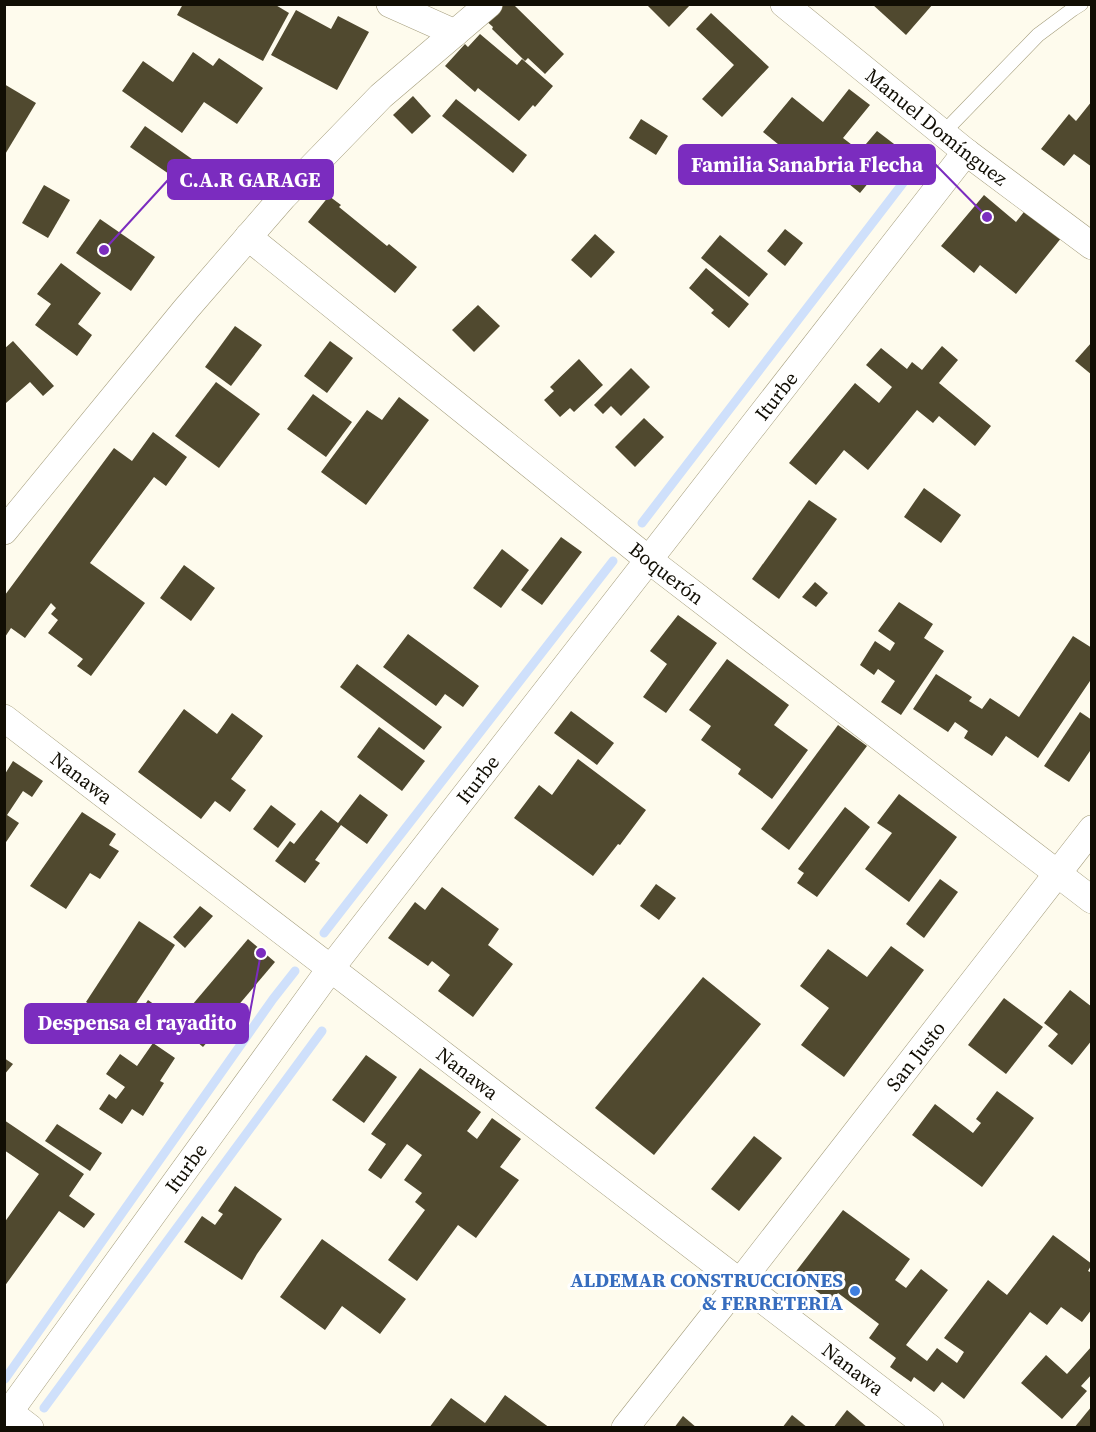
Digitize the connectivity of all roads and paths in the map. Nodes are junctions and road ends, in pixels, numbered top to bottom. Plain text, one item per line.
1 (390, 4) edge
2 (489, 4) edge
3 (784, 4) edge
4 (1082, 4) edge
5 (456, 33) junction
6 (943, 133) junction
7 (966, 152) junction
8 (248, 237) junction
9 (1092, 246) edge
10 (4, 531) edge
11 (649, 560) junction
12 (4, 718) edge
13 (1092, 828) edge
14 (1056, 873) junction
15 (1092, 900) edge
16 (331, 968) junction
17 (740, 1282) junction
18 (12, 1417) edge
19 (625, 1428) edge
20 (930, 1428) edge

1 - 5 street
2 - 5 street
3 - 6 street, Manuel Domínguez
4 - 6 lane
5 - 8 street
6 - 7 street, Manuel Domínguez
7 - 9 street, Manuel Domínguez
7 - 11 street, Iturbe
8 - 10 street
8 - 11 street, Boquerón
11 - 14 street, Boquerón
11 - 16 street, Iturbe
12 - 16 street, Nanawa
13 - 14 street, San Justo
14 - 15 street, Boquerón
14 - 17 street, San Justo
16 - 17 street, Nanawa
16 - 18 street, Iturbe
17 - 19 street, San Justo
17 - 20 street, Nanawa

